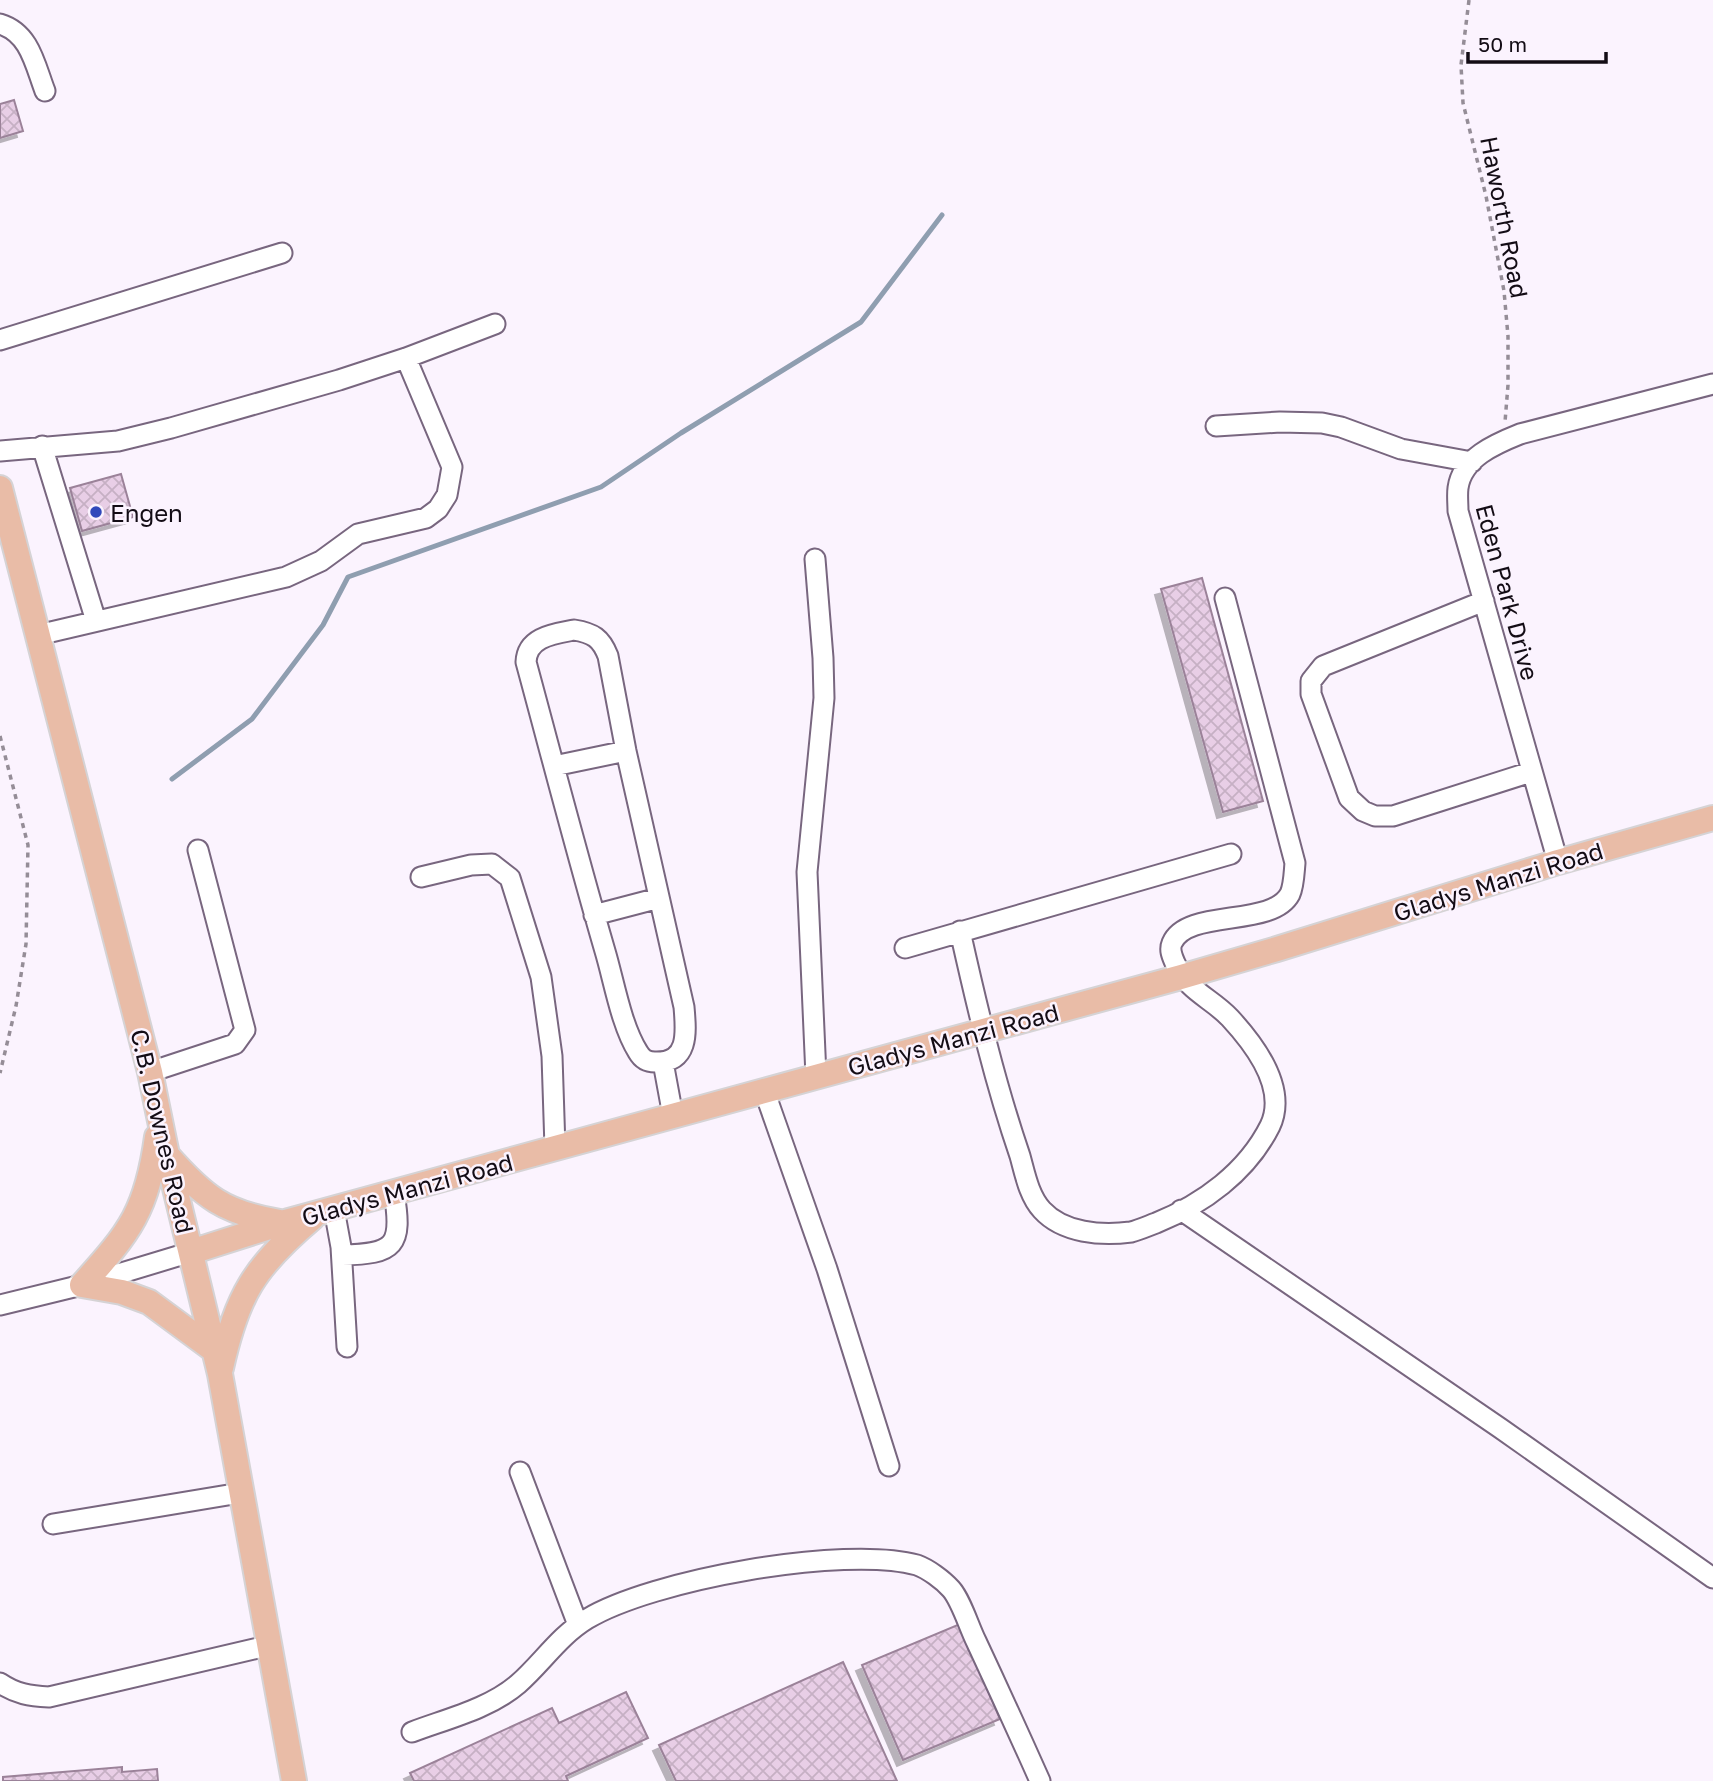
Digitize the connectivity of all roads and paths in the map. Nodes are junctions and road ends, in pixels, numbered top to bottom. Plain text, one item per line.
1 (1469, 0) edge
2 (0, 24) edge
3 (45, 91) dead end
4 (282, 253) dead end
5 (495, 324) dead end
6 (0, 340) edge
7 (406, 358) junction
8 (1713, 384) edge
9 (1216, 426) dead end
10 (1503, 441) junction
11 (41, 446) junction
12 (0, 451) edge
13 (1472, 462) junction
14 (0, 488) edge
15 (815, 559) dead end
16 (1225, 598) dead end
17 (1484, 601) junction
18 (96, 621) junction
19 (38, 635) junction
20 (0, 736) edge
21 (626, 751) junction
22 (554, 766) junction
23 (1531, 772) junction
24 (1713, 818) edge
25 (198, 850) dead end
26 (1231, 854) dead end
27 (1558, 862) junction
28 (421, 877) dead end
29 (659, 898) junction
30 (594, 915) junction
31 (960, 932) junction
32 (905, 948) dead end
33 (1181, 977) junction
34 (983, 1031) junction
35 (663, 1062) junction
36 (150, 1072) junction
37 (0, 1073) edge
38 (816, 1076) junction
39 (765, 1090) junction
40 (673, 1116) junction
41 (159, 1121) junction
42 (555, 1148) junction
43 (167, 1155) junction
44 (394, 1193) junction
45 (1181, 1210) junction
46 (326, 1211) junction
47 (285, 1222) junction
48 (191, 1252) junction
49 (341, 1255) junction
50 (82, 1285) junction
51 (0, 1305) edge
52 (347, 1347) dead end
53 (214, 1350) junction
54 (220, 1374) junction
55 (889, 1466) dead end
56 (520, 1472) dead end
57 (240, 1493) junction
58 (53, 1524) dead end
59 (1713, 1578) edge
60 (578, 1625) junction
61 (271, 1645) junction
62 (0, 1683) edge
63 (412, 1732) dead end
64 (294, 1781) edge
65 (1040, 1781) edge

1 - 10 path, Haworth Road
2 - 3 street
4 - 6 street
5 - 7 street
7 - 11 street
7 - 18 street
8 - 10 street
9 - 13 street
10 - 13 street
11 - 12 street
11 - 18 street
13 - 17 street, Eden Park Drive
14 - 19 main road, C.B. Downes Road
15 - 38 street
16 - 33 street
17 - 23 street, Eden Park Drive
17 - 23 street
18 - 19 street
19 - 36 main road, C.B. Downes Road
20 - 37 path
21 - 22 street
21 - 22 street
21 - 29 street
22 - 30 street
23 - 27 street, Eden Park Drive
24 - 27 main road, Gladys Manzi Road
25 - 36 street
26 - 31 street
27 - 33 main road, Gladys Manzi Road
28 - 42 street
29 - 30 street
29 - 35 street
30 - 35 street
31 - 32 street
31 - 34 street
33 - 34 main road, Gladys Manzi Road
33 - 45 street
34 - 38 main road, Gladys Manzi Road
34 - 45 street
35 - 40 street
36 - 41 main road, C.B. Downes Road
38 - 39 main road, Gladys Manzi Road
39 - 40 main road, Gladys Manzi Road
39 - 55 street
40 - 42 main road, Gladys Manzi Road
41 - 43 main road, C.B. Downes Road
41 - 50 main road
42 - 44 main road, Gladys Manzi Road
43 - 47 main road
43 - 48 main road, C.B. Downes Road
44 - 46 main road, Gladys Manzi Road
44 - 49 street
45 - 59 street
46 - 47 main road, Gladys Manzi Road
46 - 49 street
46 - 54 main road
47 - 48 main road, Gladys Manzi Road
48 - 50 street
48 - 53 main road, C.B. Downes Road
49 - 52 street
50 - 51 street
50 - 53 main road
53 - 54 main road, C.B. Downes Road
54 - 57 main road, C.B. Downes Road
56 - 60 street
57 - 58 street
57 - 61 main road, C.B. Downes Road
60 - 63 street
60 - 65 street
61 - 62 street
61 - 64 main road, C.B. Downes Road

